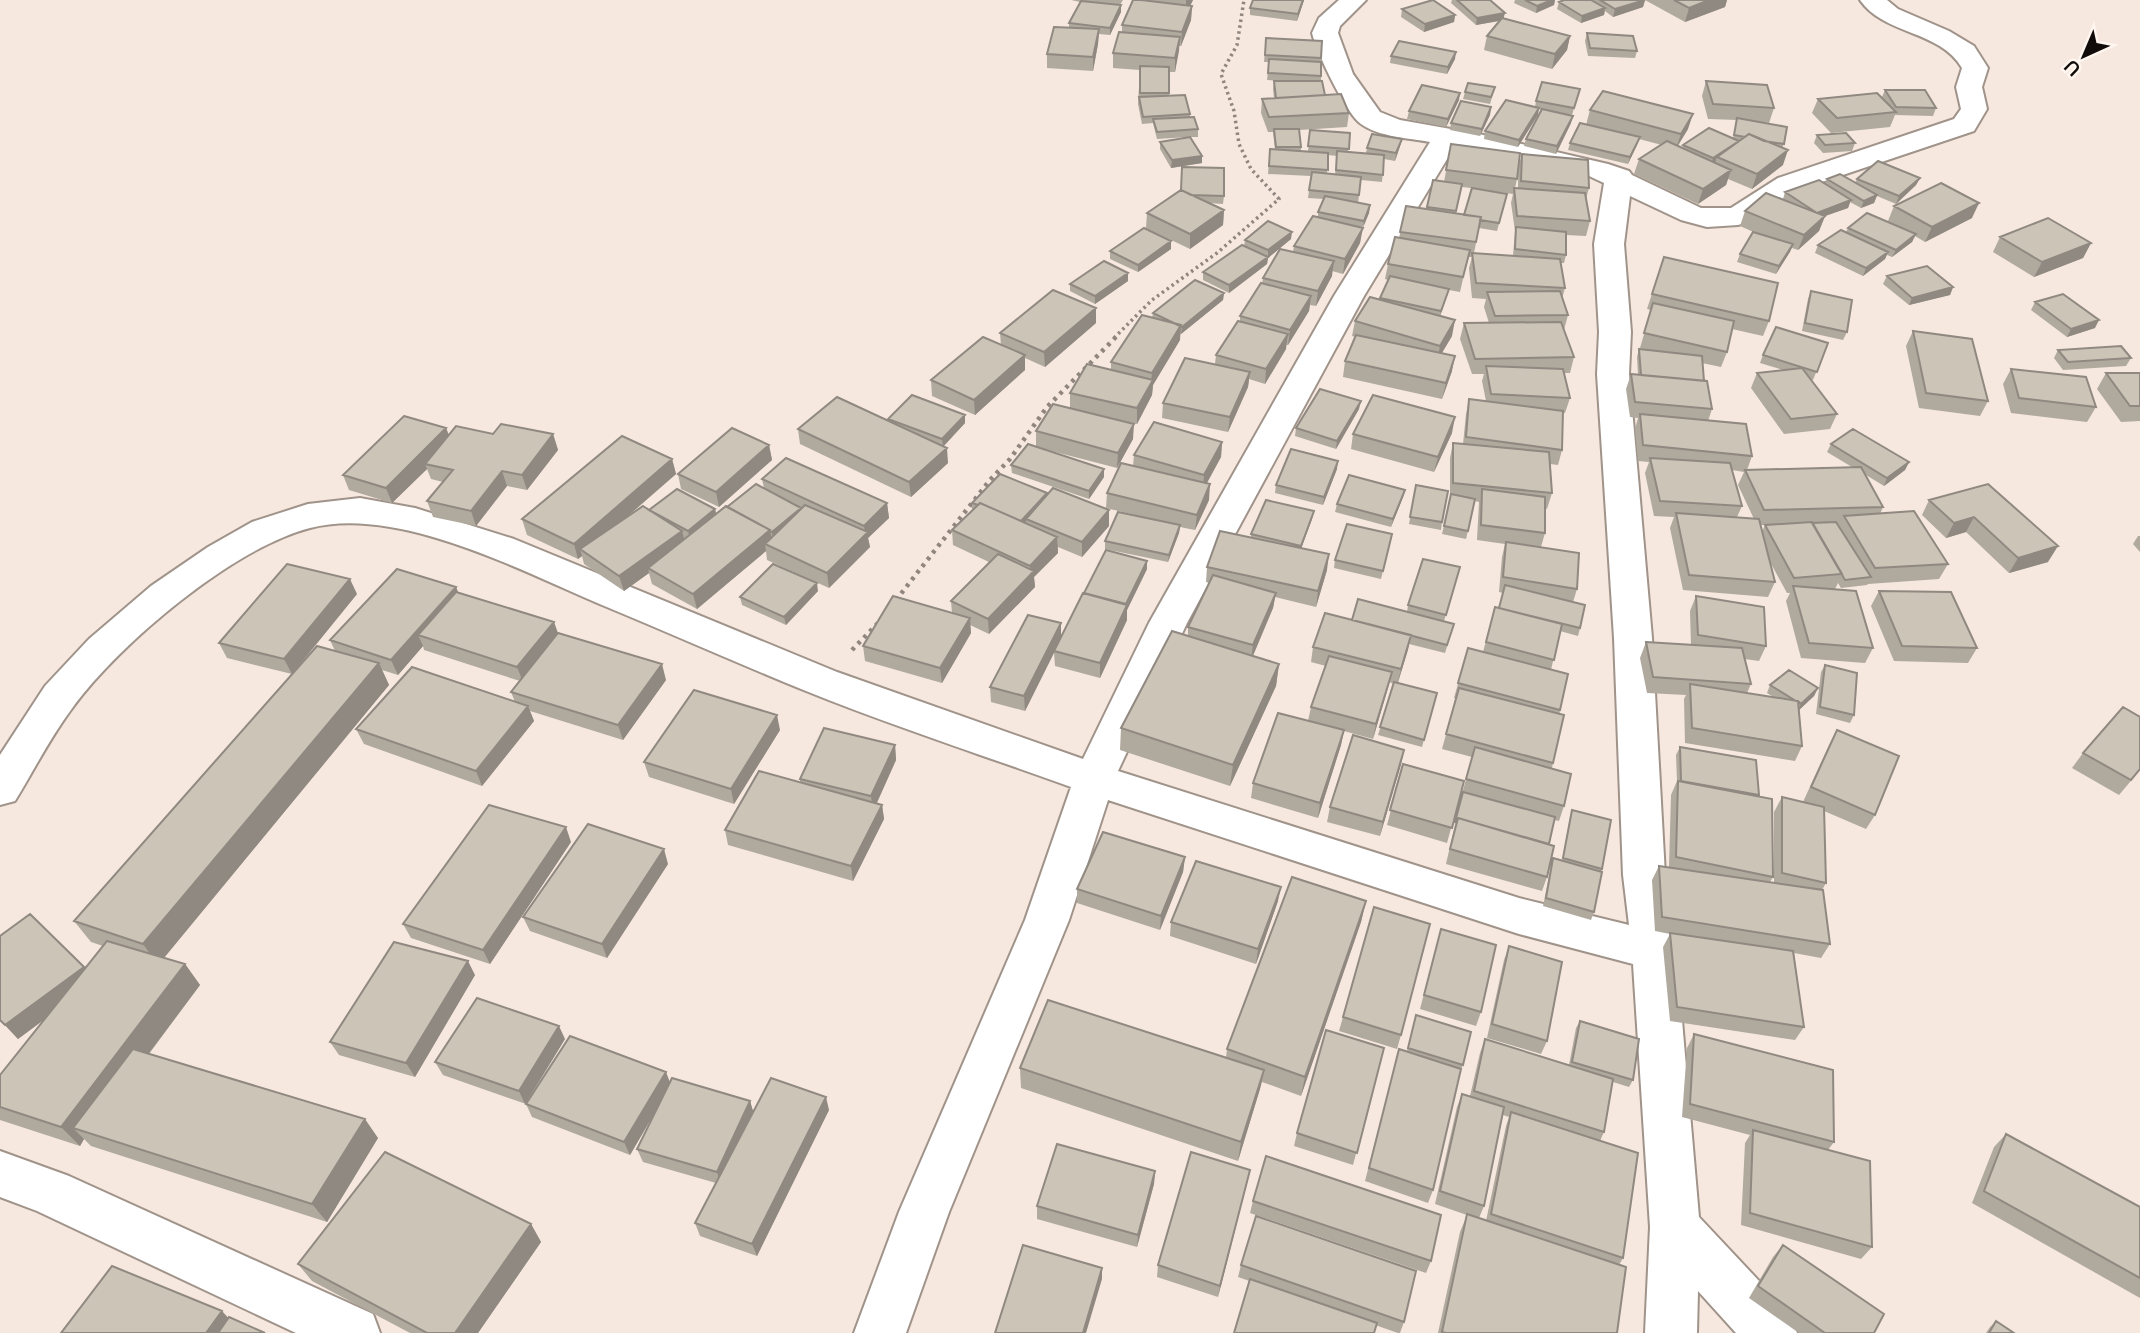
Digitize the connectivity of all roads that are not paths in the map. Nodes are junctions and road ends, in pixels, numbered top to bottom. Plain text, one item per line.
1 (1354, 0) edge
2 (1872, 0) edge
3 (1447, 136) junction
4 (1619, 177) junction
5 (1094, 779) junction
6 (0, 789) edge
7 (1654, 951) junction
8 (0, 1174) edge
9 (1675, 1227) junction
10 (354, 1333) edge
11 (880, 1333) edge
12 (1671, 1333) edge
13 (1771, 1333) edge

1 - 3 street
2 - 4 street
3 - 4 street
3 - 5 street
4 - 7 street
5 - 6 street
5 - 7 street
5 - 11 street
7 - 9 street
8 - 10 street
9 - 12 street
9 - 13 street

